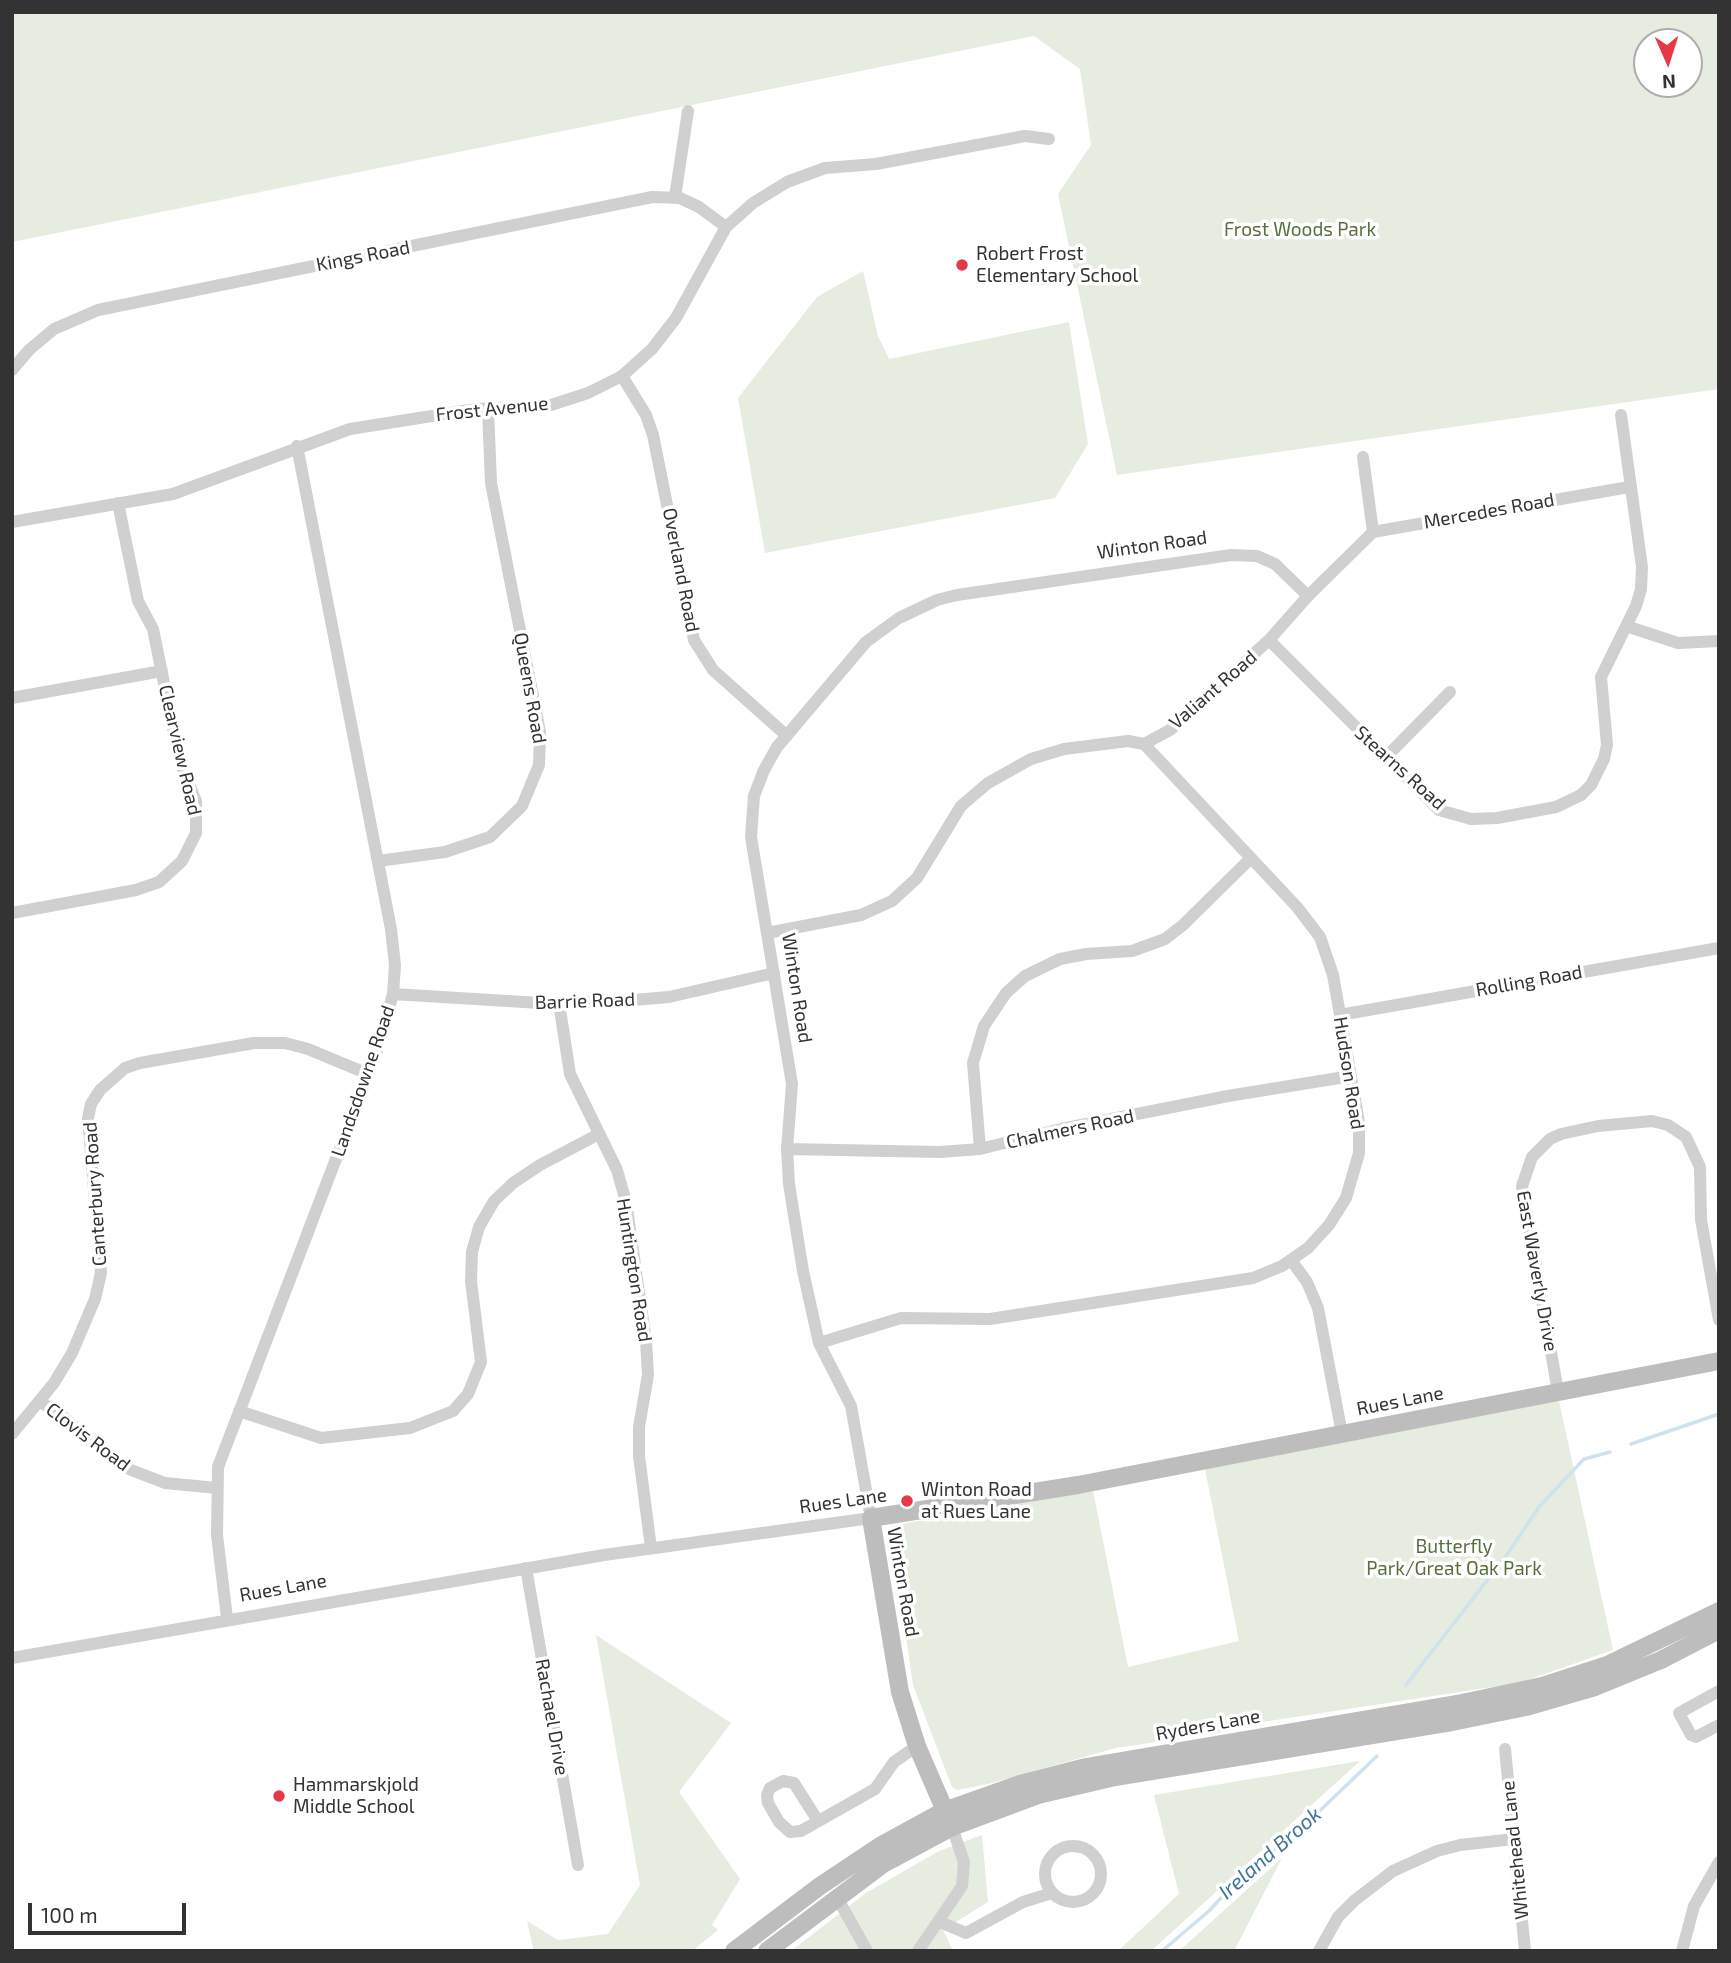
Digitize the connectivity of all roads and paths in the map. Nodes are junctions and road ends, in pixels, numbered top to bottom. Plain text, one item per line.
1 (688, 111) dead end
2 (1049, 139) dead end
3 (676, 197) junction
4 (726, 227) junction
5 (12, 370) edge
6 (622, 376) junction
7 (488, 409) junction
8 (1621, 415) dead end
9 (297, 446) junction
10 (1363, 457) dead end
11 (1629, 487) junction
12 (118, 503) junction
13 (12, 522) edge
14 (1373, 532) junction
15 (1308, 596) junction
16 (1626, 626) junction
17 (1269, 640) junction
18 (1719, 641) edge
19 (162, 671) junction
20 (1450, 692) dead end
21 (12, 698) edge
22 (786, 736) junction
23 (1144, 744) junction
24 (1385, 758) junction
25 (1251, 858) junction
26 (378, 861) junction
27 (13, 911) edge
28 (767, 933) junction
29 (1719, 948) edge
30 (774, 973) junction
31 (393, 994) junction
32 (559, 1003) junction
33 (1340, 1015) junction
34 (368, 1074) junction
35 (1351, 1076) junction
36 (599, 1134) junction
37 (787, 1149) junction
38 (980, 1149) junction
39 (1291, 1260) junction
40 (1719, 1320) edge
41 (819, 1343) junction
42 (1719, 1361) edge
43 (1558, 1392) junction
44 (40, 1402) junction
45 (239, 1411) junction
46 (12, 1434) edge
47 (1342, 1434) junction
48 (217, 1488) junction
49 (871, 1518) junction
50 (651, 1548) junction
51 (526, 1568) junction
52 (1719, 1611) edge
53 (227, 1618) junction
54 (1719, 1630) edge
55 (12, 1658) edge
56 (1719, 1691) edge
57 (1719, 1725) edge
58 (917, 1746) junction
59 (1505, 1749) dead end
60 (948, 1819) junction
61 (818, 1821) junction
62 (1514, 1839) junction
63 (1719, 1861) edge
64 (579, 1865) dead end
65 (1052, 1893) junction
66 (838, 1899) junction
67 (940, 1922) junction
68 (734, 1951) edge
69 (767, 1951) edge
70 (867, 1951) edge
71 (918, 1951) edge
72 (1319, 1951) edge
73 (1525, 1951) edge
74 (1682, 1951) edge

1 - 3 street
2 - 4 street, Frost Avenue
3 - 4 street
3 - 5 street, Kings Road
4 - 6 street, Frost Avenue
6 - 7 street, Frost Avenue
6 - 22 street, Overland Road
7 - 9 street, Frost Avenue
7 - 26 street, Queens Road
8 - 11 street, Stearns Road
9 - 12 street, Frost Avenue
9 - 26 street, Landsdowne Road
10 - 14 street
11 - 14 street, Mercedes Road
11 - 16 street, Stearns Road
12 - 13 street, Frost Avenue
12 - 19 street, Clearview Road
14 - 15 street, Valiant Road
15 - 17 street, Valiant Road
15 - 22 street, Winton Road
16 - 18 street
16 - 24 street, Stearns Road
17 - 23 street, Valiant Road
17 - 24 street, Stearns Road
19 - 21 street
19 - 27 street, Clearview Road
20 - 24 street
22 - 28 street, Winton Road
23 - 25 street, Hudson Road
23 - 28 street
25 - 33 street, Hudson Road
25 - 38 street
26 - 31 street, Landsdowne Road
28 - 30 street, Winton Road
29 - 33 street, Rolling Road
30 - 32 street, Barrie Road
30 - 37 street, Winton Road
31 - 32 street, Barrie Road
31 - 34 street, Landsdowne Road
32 - 36 street, Huntington Road
33 - 35 street, Hudson Road
34 - 44 street, Canterbury Road
34 - 45 street, Landsdowne Road
35 - 38 street, Chalmers Road
35 - 39 street, Hudson Road
36 - 45 street
36 - 50 street, Huntington Road
37 - 38 street, Chalmers Road
37 - 41 street, Winton Road
39 - 41 street, Hudson Road
39 - 47 street
40 - 43 street, East Waverly Drive
41 - 49 street, Winton Road
42 - 43 main road, Rues Lane
43 - 47 main road, Rues Lane
44 - 46 street, Canterbury Road
44 - 48 street, Clovis Road
45 - 48 street, Landsdowne Road
47 - 49 main road, Rues Lane
48 - 53 street, Landsdowne Road
49 - 50 street, Rues Lane
49 - 58 main road, Winton Road
50 - 51 street, Rues Lane
51 - 53 street, Rues Lane
51 - 64 street, Rachael Drive
52 - 60 main road, Ryders Lane
53 - 55 street, Rues Lane
54 - 60 main road, Ryders Lane
56 - 57 street
58 - 60 main road, Winton Road
58 - 61 street
59 - 62 street, Whitehead Lane
60 - 66 main road, Ryders Lane
60 - 67 street
60 - 68 main road, Ryders Lane
61 - 61 street
62 - 72 street
62 - 73 street, Whitehead Lane
63 - 74 street
65 - 65 street
65 - 67 street
66 - 69 main road, Ryders Lane
66 - 70 street
67 - 71 street

